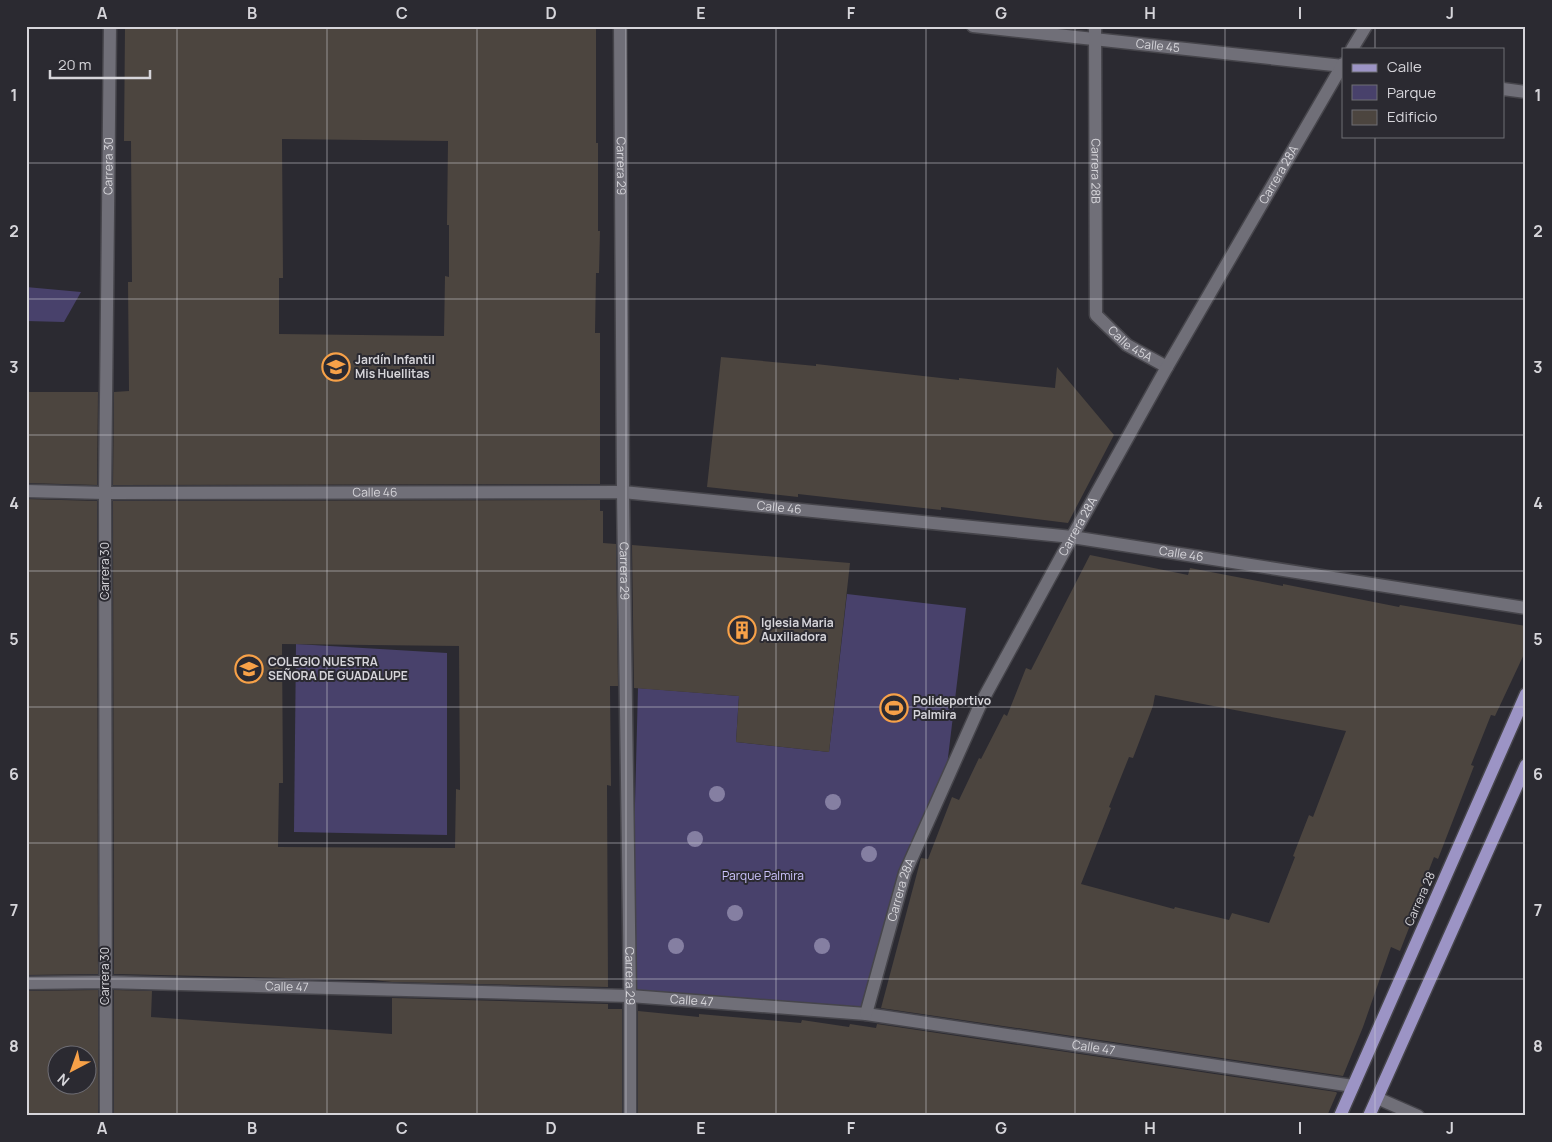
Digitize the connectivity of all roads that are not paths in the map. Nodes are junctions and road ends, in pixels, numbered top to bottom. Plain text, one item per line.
1 (110, 26) edge
2 (620, 26) edge
3 (973, 26) edge
4 (1095, 26) edge
5 (1366, 26) edge
6 (1095, 40) junction
7 (1353, 48) edge
8 (1342, 65) edge
9 (1342, 67) edge
10 (1504, 89) edge
11 (1526, 92) edge
12 (1096, 315) joint
13 (1167, 367) junction
14 (26, 491) edge
15 (623, 492) junction
16 (105, 493) junction
17 (1072, 537) junction
18 (1526, 608) edge
19 (1526, 694) edge
20 (1526, 765) edge
21 (105, 982) junction
22 (26, 983) edge
23 (630, 996) junction
24 (866, 1014) junction
25 (1353, 1086) junction
26 (1377, 1098) junction
27 (106, 1116) edge
28 (630, 1116) edge
29 (1340, 1116) edge
30 (1369, 1116) edge
31 (1418, 1116) edge

1 - 16 street, Carrera 30
2 - 15 street, Carrera 29
3 - 6 street, Calle 45
4 - 6 street, Carrera 28B
5 - 7 street
6 - 8 street, Calle 45
6 - 12 street, Carrera 28B
9 - 13 street, Carrera 28A
10 - 11 street
12 - 13 street, Calle 45A
13 - 17 street, Carrera 28A
14 - 16 street, Calle 46
15 - 16 street, Calle 46
15 - 17 street, Calle 46
15 - 23 street, Carrera 29
16 - 21 street, Carrera 30
17 - 18 street, Calle 46
17 - 24 street, Carrera 28A
19 - 25 main road, Carrera 28
20 - 26 main road
21 - 22 street, Calle 47
21 - 23 street, Calle 47
21 - 27 street, Carrera 30
23 - 24 street, Calle 47
23 - 28 street, Carrera 29
24 - 25 street, Calle 47
25 - 29 main road, Carrera 28
26 - 30 main road
26 - 31 street

